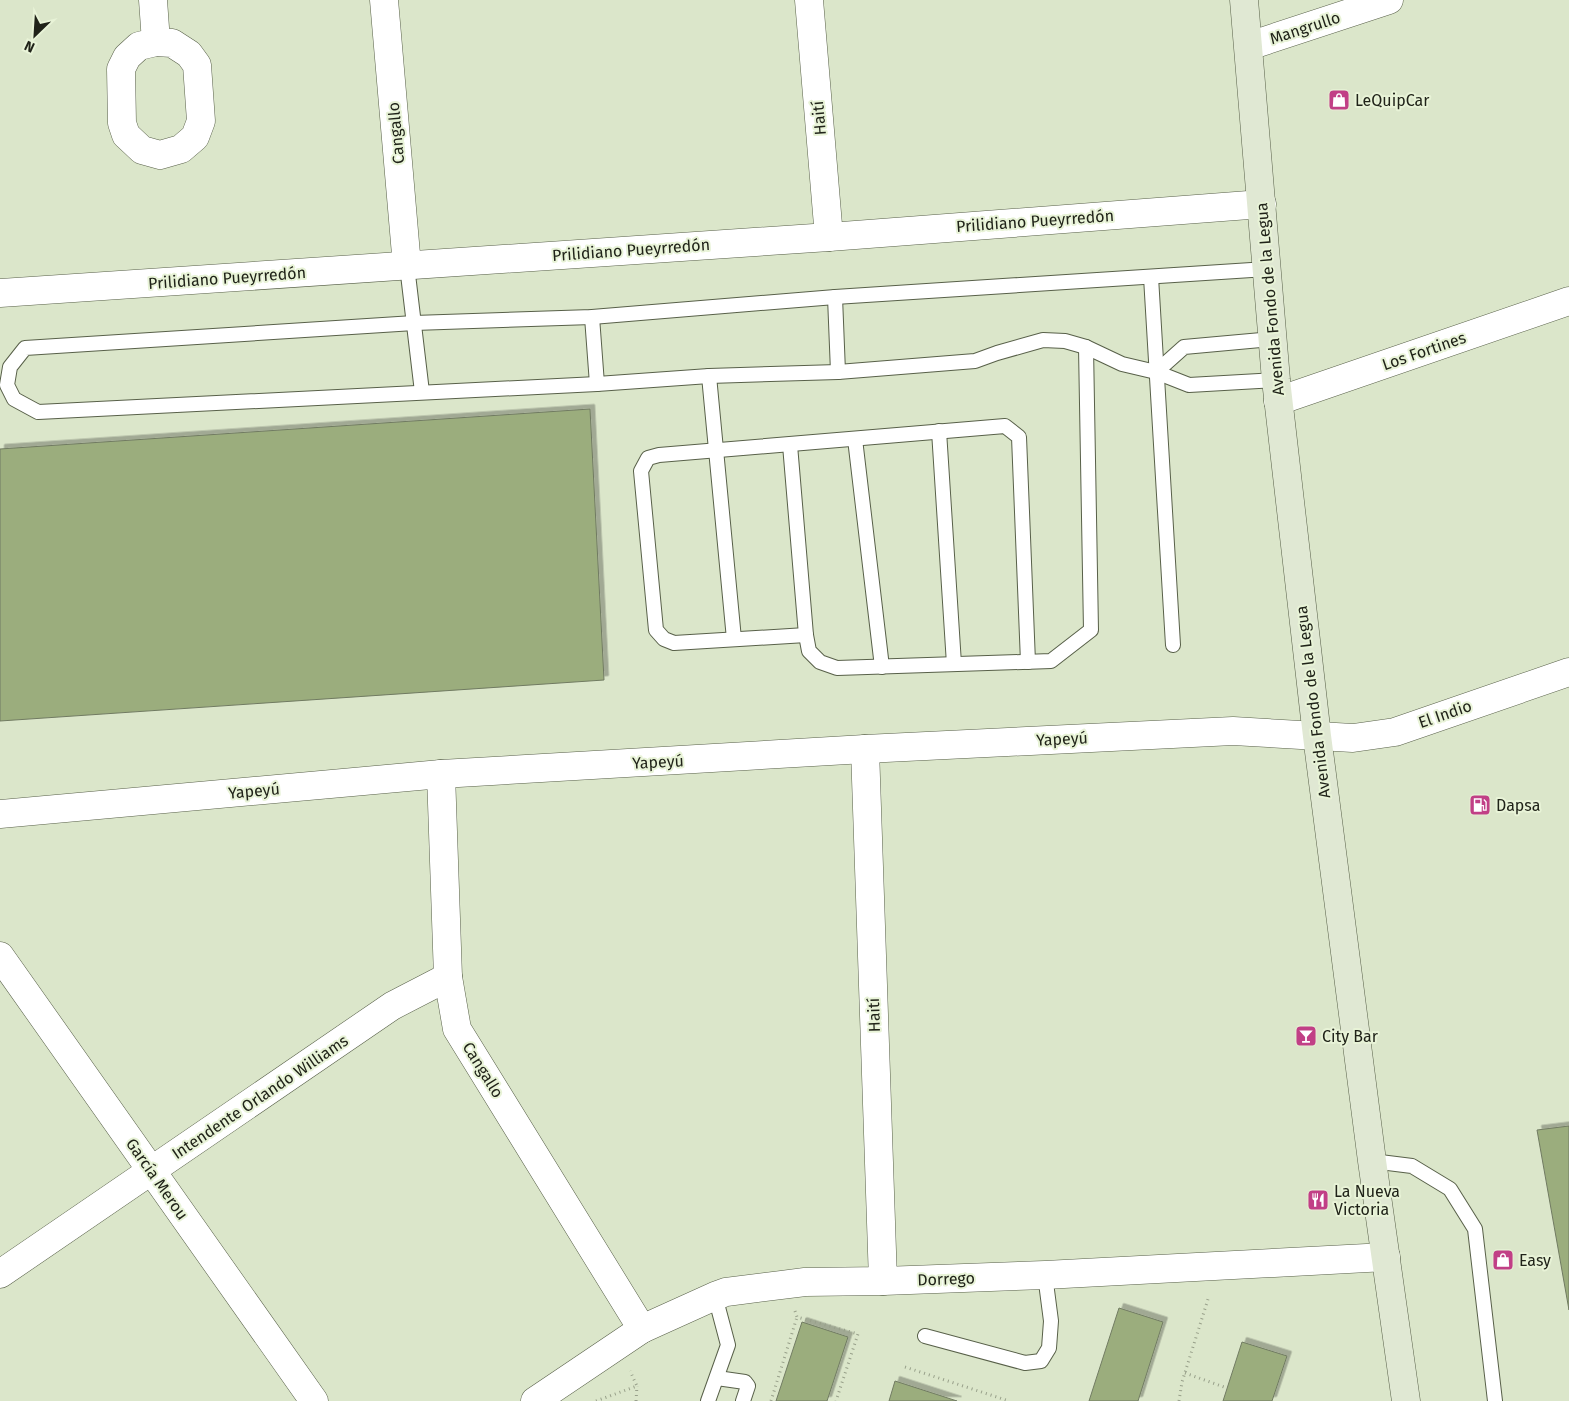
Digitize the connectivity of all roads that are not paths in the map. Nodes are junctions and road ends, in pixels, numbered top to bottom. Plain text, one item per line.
1 (153, 0) edge
2 (384, 0) edge
3 (809, 0) edge
4 (1244, 0) edge
5 (1389, 0) edge
6 (156, 42) dead end
7 (1249, 46) junction
8 (1262, 204) junction
9 (829, 237) junction
10 (407, 266) junction
11 (1267, 269) junction
12 (1151, 277) junction
13 (0, 293) edge
14 (835, 297) junction
15 (1569, 301) edge
16 (592, 316) junction
17 (414, 323) junction
18 (1273, 339) junction
19 (1086, 347) junction
20 (838, 372) junction
21 (1156, 372) junction
22 (709, 376) junction
23 (597, 384) junction
24 (4, 386) edge
25 (1277, 390) junction
26 (422, 392) junction
27 (939, 432) junction
28 (855, 439) junction
29 (790, 445) junction
30 (717, 451) junction
31 (806, 635) junction
32 (734, 639) junction
33 (1173, 645) dead end
34 (1028, 662) junction
35 (954, 664) junction
36 (882, 667) junction
37 (1569, 672) edge
38 (1317, 736) junction
39 (865, 749) junction
40 (441, 774) junction
41 (0, 814) edge
42 (0, 956) edge
43 (448, 977) junction
44 (1372, 1161) junction
45 (152, 1171) junction
46 (1386, 1257) junction
47 (0, 1274) edge
48 (1045, 1275) junction
49 (883, 1281) junction
50 (715, 1296) junction
51 (642, 1328) junction
52 (925, 1336) dead end
53 (717, 1378) junction
54 (314, 1401) edge
55 (535, 1401) edge
56 (708, 1401) edge
57 (743, 1401) edge
58 (1406, 1401) edge
59 (1495, 1401) edge

1 - 6 street
2 - 10 street, Cangallo
3 - 9 street, Haití
4 - 7 main road, Avenida Fondo de la Legua
5 - 7 street, Mangrullo
7 - 8 main road, Avenida Fondo de la Legua
8 - 9 street, Prilidiano Pueyrredón
8 - 11 main road, Avenida Fondo de la Legua
9 - 10 street, Prilidiano Pueyrredón
10 - 13 street, Prilidiano Pueyrredón
10 - 17 lane
11 - 12 lane
11 - 18 main road, Avenida Fondo de la Legua
12 - 14 lane
12 - 21 lane
14 - 16 lane
14 - 20 lane
15 - 25 street, Los Fortines
16 - 17 lane
16 - 23 lane
17 - 24 lane
17 - 26 lane
18 - 21 lane
18 - 25 main road, Avenida Fondo de la Legua
19 - 20 lane
19 - 21 lane
19 - 34 lane
20 - 22 lane
21 - 25 lane
21 - 33 lane
22 - 23 lane
22 - 30 lane
23 - 26 lane
24 - 26 lane
25 - 38 main road, Avenida Fondo de la Legua
27 - 28 lane
27 - 34 lane
27 - 35 lane
28 - 29 lane
28 - 36 lane
29 - 30 lane
29 - 31 lane
30 - 32 lane
30 - 32 lane
31 - 32 lane
31 - 36 lane
34 - 35 lane
35 - 36 lane
37 - 38 street, El Indio
38 - 39 street, Yapeyú
38 - 44 main road, Avenida Fondo de la Legua
39 - 40 street, Yapeyú
39 - 49 street, Haití
40 - 41 street, Yapeyú
40 - 43 street, Cangallo
42 - 45 street, García Merou
43 - 45 street, Intendente Orlando Williams
43 - 51 street, Cangallo
44 - 46 main road, Avenida Fondo de la Legua
44 - 59 lane
45 - 47 street, Intendente Orlando Williams
45 - 54 street, García Merou
46 - 48 street, Dorrego
46 - 58 main road, Avenida Fondo de la Legua
48 - 49 street, Dorrego
48 - 52 lane
49 - 50 street, Dorrego
50 - 51 street, Dorrego
50 - 53 lane
51 - 55 street, Dorrego
53 - 56 lane
53 - 57 lane

